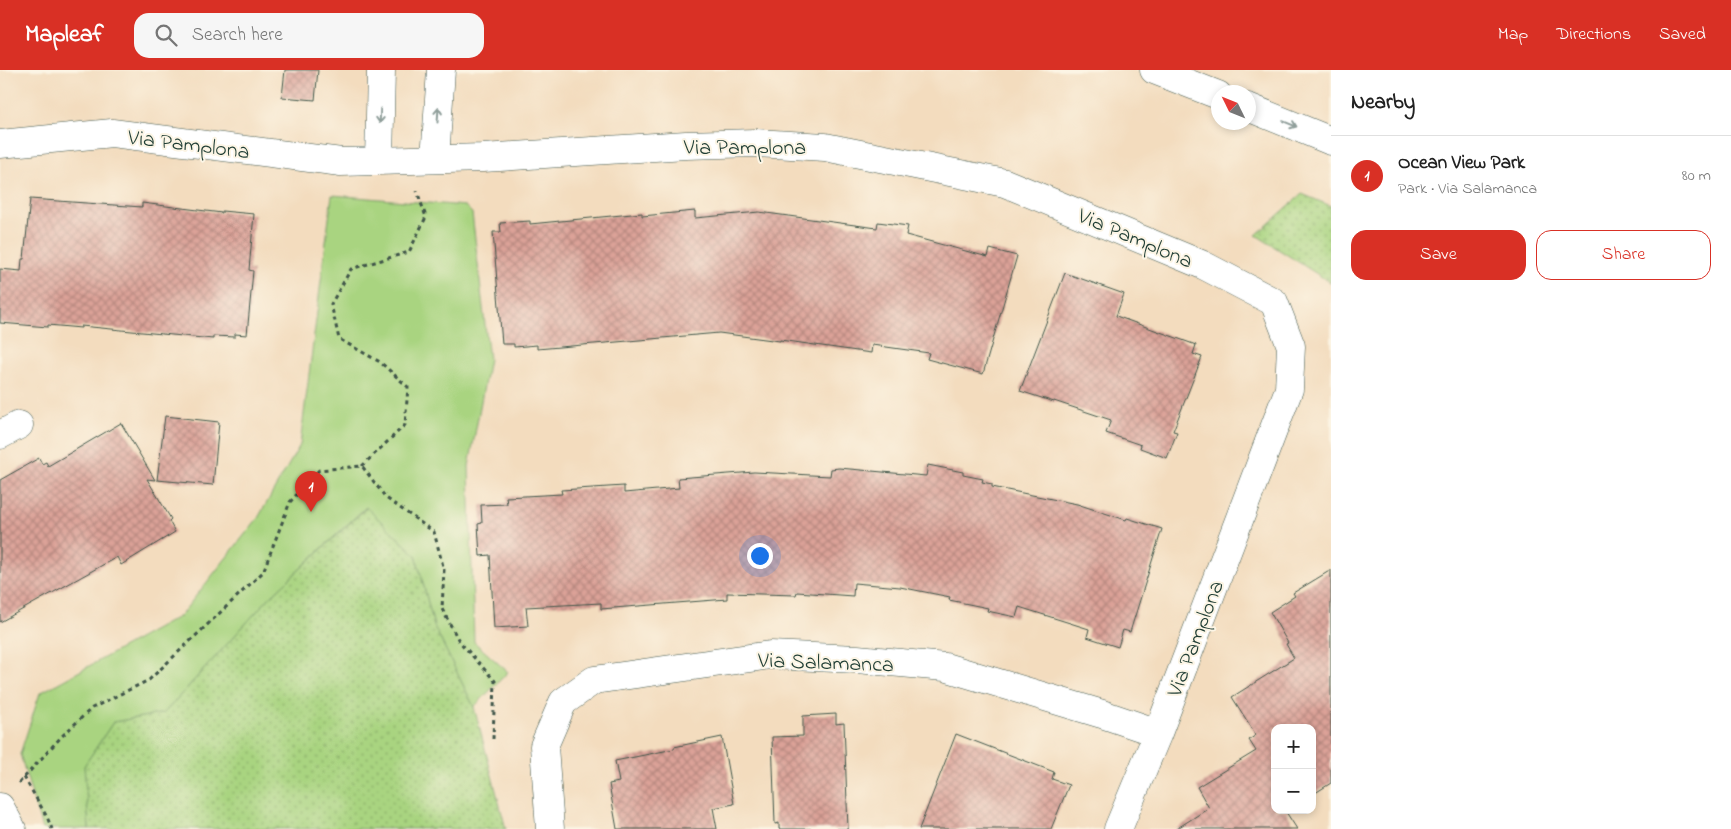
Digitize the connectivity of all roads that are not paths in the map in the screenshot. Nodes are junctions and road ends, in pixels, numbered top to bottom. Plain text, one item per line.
1 (381, 70) edge
2 (441, 70) edge
3 (1154, 70) edge
4 (1211, 92) edge
5 (1256, 110) edge
6 (1331, 141) edge
7 (0, 144) edge
8 (435, 160) junction
9 (379, 161) junction
10 (1158, 733) junction
11 (0, 807) edge
12 (12, 829) edge
13 (550, 829) edge
14 (1118, 829) edge

1 -> 9 street
8 -> 2 street
3 - 4 street
5 -> 6 street
7 - 9 street, Via Pamplona
8 - 9 street, Via Pamplona
8 - 10 street, Via Pamplona
10 - 13 street, Via Salamanca
10 - 14 street, Via Pamplona
11 - 12 street

